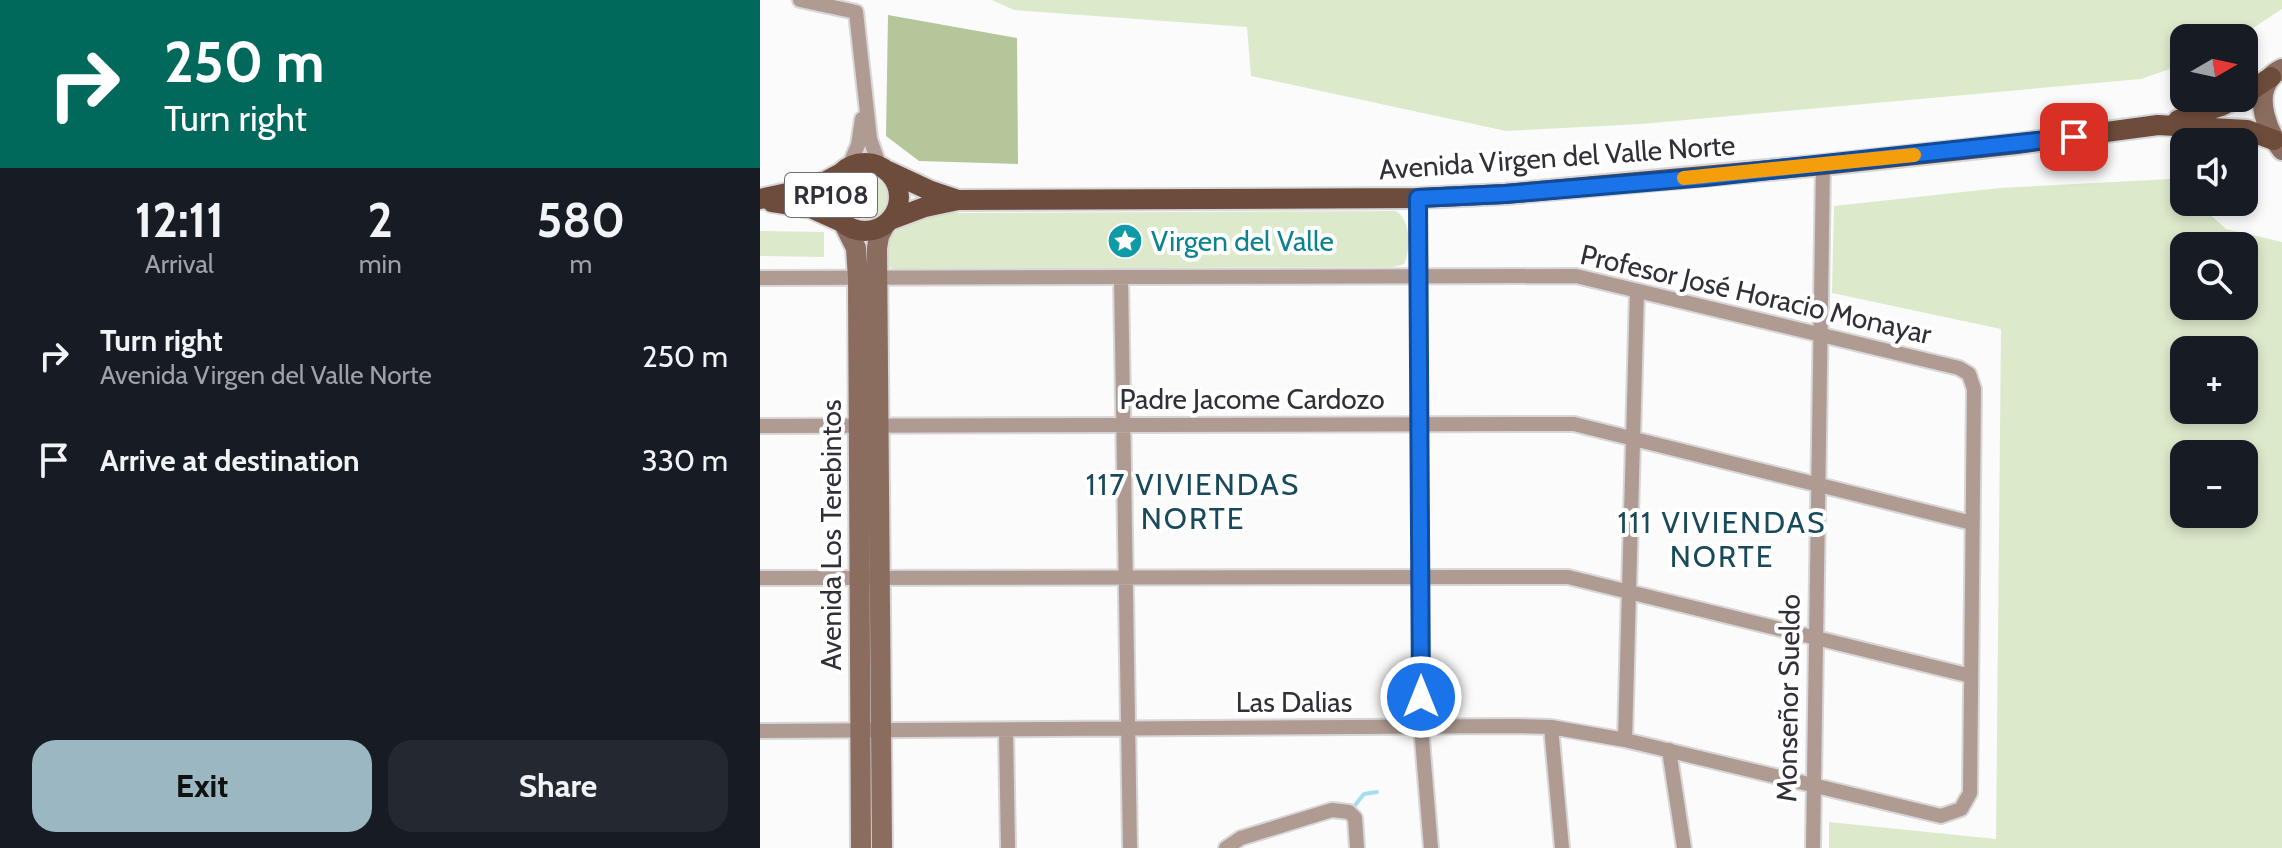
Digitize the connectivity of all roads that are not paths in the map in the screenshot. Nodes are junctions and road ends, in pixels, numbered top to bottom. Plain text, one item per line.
1 (800, 0) edge
2 (2276, 73) edge
3 (2258, 85) edge
4 (865, 91) junction
5 (2201, 112) edge
6 (2158, 125) junction
7 (2278, 145) edge
8 (1823, 165) junction
9 (883, 168) junction
10 (844, 170) junction
11 (1418, 198) junction
12 (760, 200) edge
13 (958, 200) junction
14 (888, 222) junction
15 (842, 223) junction
16 (1419, 276) junction
17 (1121, 277) junction
18 (760, 278) edge
19 (868, 278) junction
20 (1637, 291) junction
21 (1820, 335) junction
22 (1123, 425) junction
23 (1420, 425) junction
24 (760, 426) edge
25 (869, 426) junction
26 (1633, 439) junction
27 (1818, 485) junction
28 (1972, 523) junction
29 (870, 577) junction
30 (1125, 577) junction
31 (1420, 577) junction
32 (760, 578) edge
33 (1629, 592) junction
34 (1815, 638) junction
35 (1971, 676) junction
36 (1421, 727) junction
37 (1551, 727) junction
38 (1126, 729) junction
39 (1006, 730) junction
40 (760, 731) edge
41 (870, 731) junction
42 (1625, 740) junction
43 (1669, 750) junction
44 (1812, 785) junction
45 (1241, 843) edge
46 (861, 848) edge
47 (882, 848) edge
48 (1008, 848) edge
49 (1130, 848) edge
50 (1226, 848) edge
51 (1357, 848) edge
52 (1431, 848) edge
53 (1562, 848) edge
54 (1684, 848) edge
55 (1813, 848) edge

1 - 4 street
2 - 3 main road, RP108
2 - 7 main road, RP108
4 - 9 street
4 - 10 street
5 - 6 main road, Avenida Virgen del Valle Norte / RP108
6 - 7 main road, Avenida Virgen del Valle Norte / RP108
6 - 8 main road, Avenida Virgen del Valle Norte / RP108
8 - 11 main road, Avenida Virgen del Valle Norte / RP108
8 - 21 street, Monseñor Sueldo
9 - 10 main road, RP108
9 - 13 main road, Avenida Virgen del Valle Norte / RP108
9 - 14 main road, RP108
10 - 12 main road, RP108
10 - 15 main road, RP108
11 - 13 main road, Avenida Virgen del Valle Norte / RP108
11 - 16 street
12 - 15 main road, RP108
13 - 14 main road, Avenida Virgen del Valle Norte / RP108
14 - 15 main road, RP108
14 - 19 main road, Avenida Los Terebintos
15 - 19 main road, Avenida Los Terebintos
16 - 17 street, Profesor José Horacio Monayar
16 - 20 street, Profesor José Horacio Monayar
16 - 23 street
17 - 19 street, Profesor José Horacio Monayar
17 - 22 street
18 - 19 street, Profesor José Horacio Monayar
19 - 25 main road, Avenida Los Terebintos
20 - 21 street, Profesor José Horacio Monayar
20 - 26 street
21 - 27 street, Monseñor Sueldo
21 - 28 street, Profesor José Horacio Monayar
22 - 23 street, Padre Jacome Cardozo
22 - 25 street, Padre Jacome Cardozo
22 - 30 street
23 - 26 street, Padre Jacome Cardozo
23 - 31 street
24 - 25 street, Padre Jacome Cardozo
25 - 29 main road, Avenida Los Terebintos
26 - 27 street, Padre Jacome Cardozo
26 - 33 street
27 - 28 street, Padre Jacome Cardozo
27 - 34 street, Monseñor Sueldo
28 - 35 street
29 - 30 street
29 - 32 street
29 - 41 main road, Avenida Los Terebintos
30 - 31 street
30 - 38 street
31 - 33 street
31 - 36 street
33 - 34 street
33 - 42 street
34 - 35 street
34 - 44 street, Monseñor Sueldo
35 - 44 street, Las Dalias
36 - 37 street, Las Dalias
36 - 38 street, Las Dalias
36 - 52 street
37 - 42 street, Las Dalias
37 - 53 street
38 - 39 street, Las Dalias
38 - 49 street
39 - 41 street, Las Dalias
39 - 48 street
40 - 41 street, Las Dalias
41 - 46 main road, Avenida Los Terebintos
41 - 47 main road, Avenida Los Terebintos
42 - 43 street, Las Dalias
43 - 44 street, Las Dalias
43 - 54 street
44 - 55 street, Monseñor Sueldo
45 - 50 street
45 - 51 street

